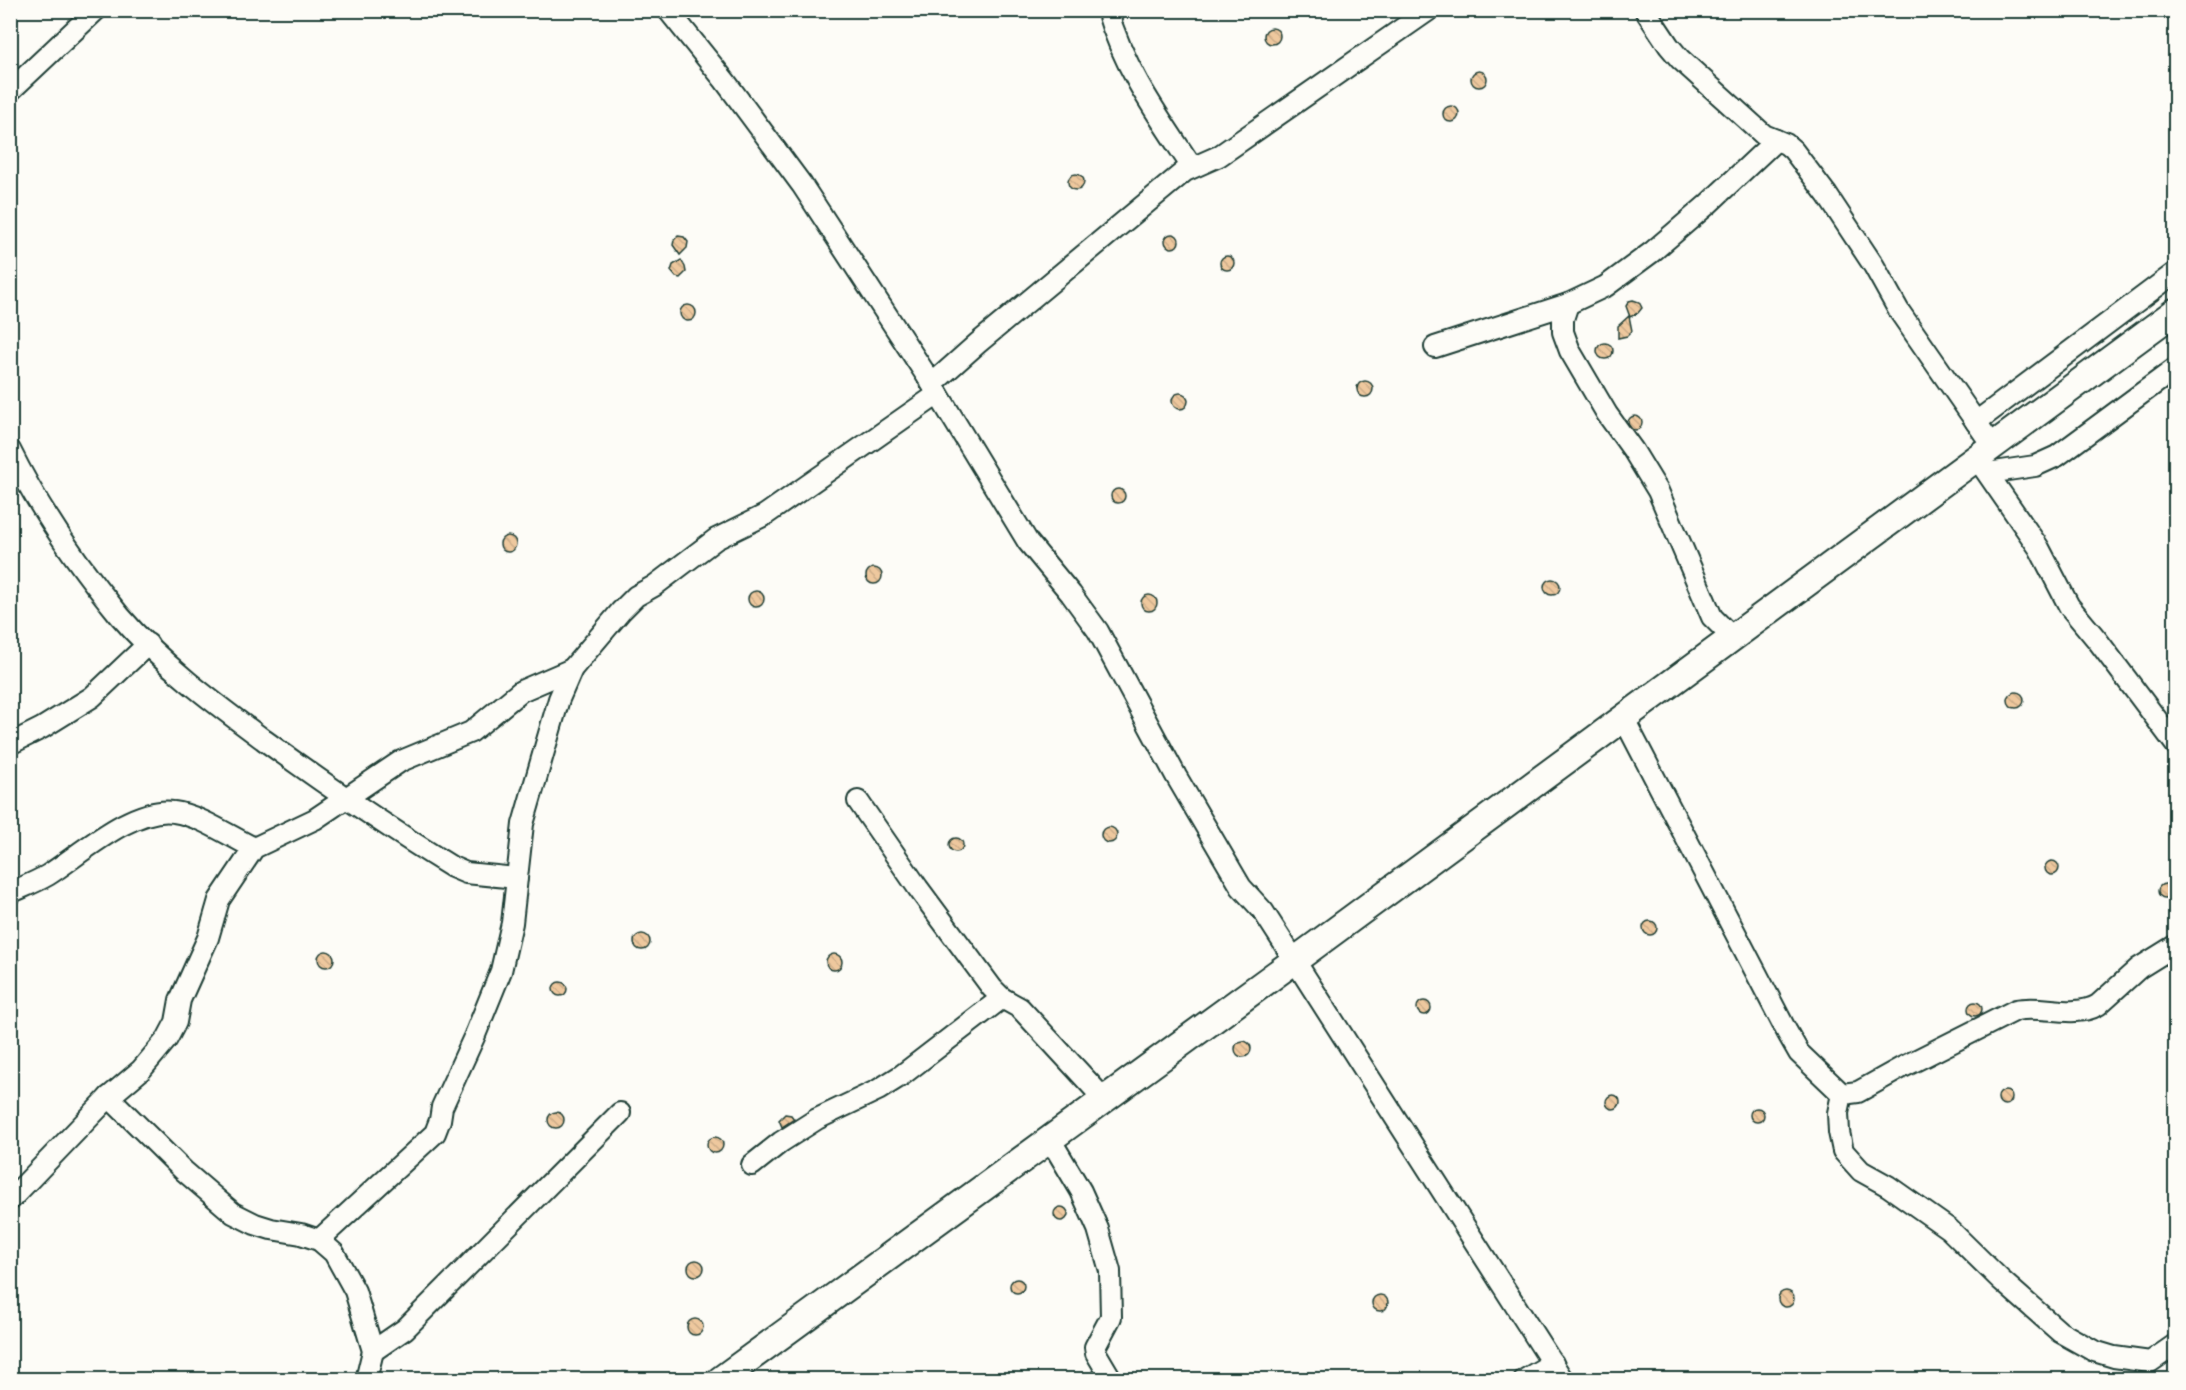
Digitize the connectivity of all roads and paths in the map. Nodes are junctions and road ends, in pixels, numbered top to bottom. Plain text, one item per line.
1 (96, 10) edge
2 (668, 10) edge
3 (1107, 10) edge
4 (1429, 10) edge
5 (1645, 10) edge
6 (10, 90) edge
7 (1776, 140) junction
8 (1192, 167) junction
9 (2175, 272) edge
10 (1568, 304) junction
11 (2175, 311) edge
12 (1435, 347) dead end
13 (2175, 368) edge
14 (935, 389) junction
15 (1976, 422) junction
16 (10, 450) edge
17 (1985, 459) junction
18 (1732, 637) junction
19 (148, 644) junction
20 (572, 669) junction
21 (1623, 717) junction
22 (10, 744) edge
23 (2175, 745) edge
24 (345, 799) junction
25 (858, 801) dead end
26 (254, 848) junction
27 (518, 878) junction
28 (10, 893) edge
29 (2175, 945) edge
30 (1294, 961) junction
31 (1002, 998) junction
32 (1842, 1094) junction
33 (109, 1097) junction
34 (1104, 1099) junction
35 (620, 1113) dead end
36 (1050, 1138) junction
37 (752, 1165) dead end
38 (10, 1200) edge
39 (319, 1240) junction
40 (2175, 1344) edge
41 (373, 1352) junction
42 (1558, 1372) edge
43 (366, 1380) edge
44 (720, 1380) edge
45 (1112, 1380) edge
46 (1524, 1380) edge

1 - 6 street
2 - 14 street
3 - 8 street
4 - 8 street
5 - 7 street
7 - 10 street
7 - 15 street
8 - 14 street
9 - 15 street
10 - 12 street
10 - 18 street
11 - 17 street
13 - 17 street
14 - 20 street
14 - 30 street
15 - 17 street
16 - 19 street
17 - 18 street
17 - 23 street
18 - 21 street
19 - 22 street
19 - 24 street
20 - 24 street
20 - 27 street
21 - 30 street
21 - 32 street
24 - 26 street
24 - 27 street
25 - 31 street
26 - 28 street
26 - 33 street
27 - 39 street
29 - 32 street
30 - 34 street
30 - 42 street
31 - 34 street
31 - 37 street
32 - 40 street
33 - 38 street
33 - 39 street
34 - 36 street
35 - 41 street
36 - 44 street
36 - 45 street
39 - 41 street
41 - 43 street
42 - 46 street

